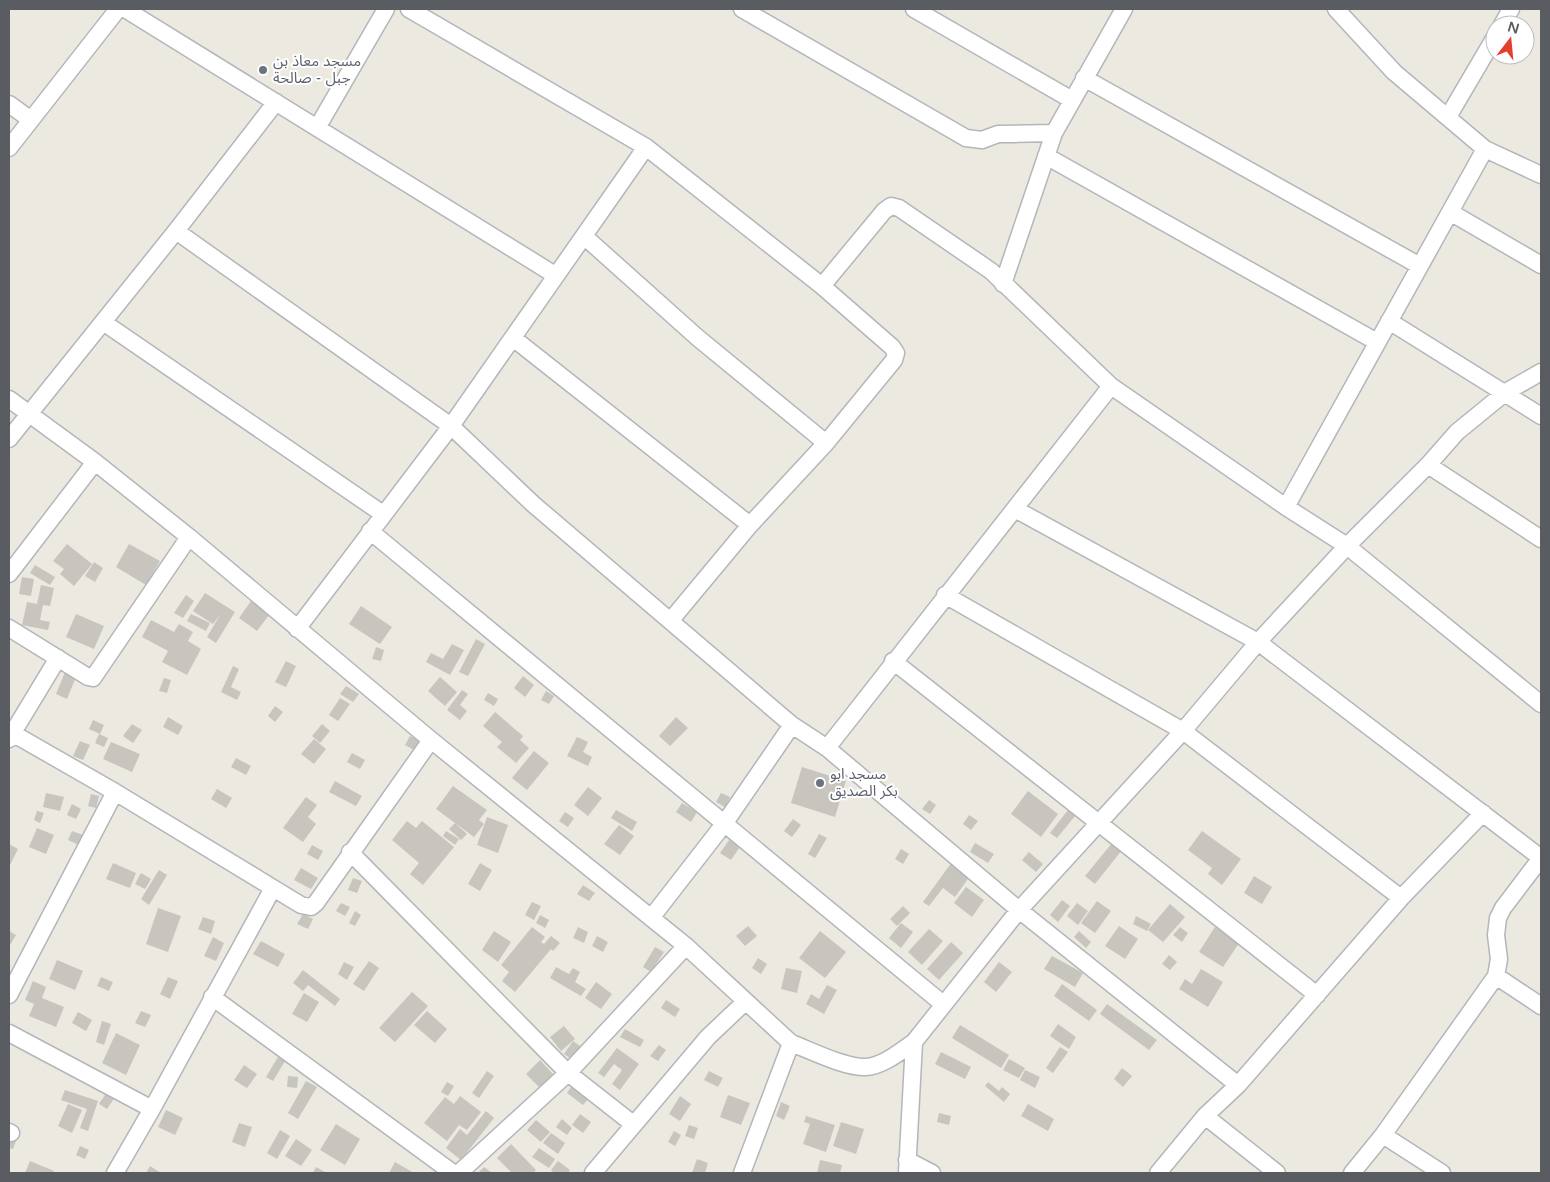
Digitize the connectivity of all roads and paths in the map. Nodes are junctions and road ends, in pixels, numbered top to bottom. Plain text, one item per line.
1 (118, 9) edge
2 (125, 9) edge
3 (386, 9) edge
4 (409, 9) edge
5 (742, 9) edge
6 (914, 9) edge
7 (1124, 9) edge
8 (1336, 9) edge
9 (1485, 53) edge
10 (1084, 78) junction
11 (1072, 100) junction
12 (276, 102) junction
13 (9, 104) edge
14 (1448, 117) junction
15 (31, 120) junction
16 (316, 128) junction
17 (1054, 133) junction
18 (646, 147) junction
19 (9, 148) edge
20 (1485, 149) junction
21 (1046, 156) junction
22 (1541, 176) edge
23 (1450, 212) junction
24 (176, 231) junction
25 (585, 236) junction
26 (1541, 265) edge
27 (1420, 266) junction
28 (555, 275) junction
29 (1003, 284) junction
30 (822, 286) junction
31 (1389, 321) junction
32 (103, 322) junction
33 (513, 338) junction
34 (1377, 342) junction
35 (1541, 372) edge
36 (1111, 386) junction
37 (1506, 392) junction
38 (9, 399) edge
39 (30, 413) junction
40 (1541, 416) edge
41 (451, 426) junction
42 (9, 439) edge
43 (826, 443) junction
44 (95, 462) junction
45 (1428, 465) junction
46 (1286, 507) junction
47 (1015, 509) junction
48 (383, 514) junction
49 (750, 525) junction
50 (370, 531) junction
51 (189, 537) junction
52 (1541, 538) edge
53 (1347, 546) junction
54 (9, 574) edge
55 (945, 595) junction
56 (671, 620) junction
57 (9, 628) edge
58 (297, 629) junction
59 (1258, 642) junction
60 (58, 658) junction
61 (893, 661) junction
62 (1541, 704) edge
63 (792, 725) junction
64 (1183, 731) junction
65 (10, 736) edge
66 (431, 740) junction
67 (827, 748) junction
68 (114, 792) junction
69 (1482, 812) junction
70 (1097, 822) junction
71 (724, 824) junction
72 (350, 852) junction
73 (273, 888) junction
74 (1402, 898) junction
75 (1019, 910) junction
76 (651, 918) junction
77 (686, 946) junction
78 (1496, 976) junction
79 (9, 995) edge
80 (1317, 995) junction
81 (212, 997) junction
82 (745, 1002) junction
83 (943, 1004) junction
84 (1541, 1006) edge
85 (9, 1033) edge
86 (791, 1042) junction
87 (914, 1042) junction
88 (568, 1073) junction
89 (1238, 1085) junction
90 (152, 1109) junction
91 (1205, 1116) junction
92 (633, 1124) junction
93 (1383, 1135) junction
94 (907, 1166) edge
95 (115, 1173) edge
96 (454, 1173) edge
97 (459, 1173) edge
98 (593, 1173) edge
99 (742, 1173) edge
100 (932, 1173) edge
101 (1158, 1173) edge
102 (1277, 1173) edge
103 (1352, 1173) edge
104 (1442, 1173) edge

1 - 15 street
2 - 12 street
3 - 16 street
4 - 18 street
5 - 17 street
6 - 11 street
7 - 10 street
8 - 14 street
9 - 14 street
10 - 11 street
10 - 27 street
11 - 17 street
12 - 16 street
12 - 24 street
13 - 15 street
14 - 20 street
15 - 19 street
16 - 28 street
17 - 21 street
18 - 25 street
18 - 30 street
20 - 22 street
20 - 23 street
21 - 29 street
21 - 34 street
23 - 26 street
23 - 27 street
24 - 32 street
24 - 41 street
25 - 28 street
25 - 43 street
27 - 31 street
28 - 33 street
29 - 30 street
29 - 36 street
30 - 43 street
31 - 34 street
31 - 37 street
32 - 39 street
32 - 48 street
33 - 41 street
33 - 49 street
34 - 46 street
35 - 37 street
36 - 46 street
36 - 47 street
37 - 40 street
37 - 45 street
38 - 39 street
39 - 42 street
39 - 44 street
41 - 48 street
41 - 56 street
43 - 49 street
44 - 51 street
44 - 54 street
45 - 52 street
45 - 53 street
46 - 53 street
47 - 55 street
47 - 59 street
48 - 50 street
49 - 56 street
50 - 58 street
50 - 71 street
51 - 58 street
51 - 60 street
53 - 59 street
53 - 62 street
55 - 61 street
55 - 64 street
56 - 63 street
57 - 60 street
58 - 66 street
59 - 64 street
59 - 69 street
60 - 65 street
61 - 67 street
61 - 70 street
63 - 67 street
63 - 71 street
64 - 70 street
64 - 74 street
65 - 68 street
66 - 72 street
66 - 76 street
67 - 75 street
68 - 73 street
68 - 79 street
69 - 74 street
69 - 78 street
70 - 75 street
70 - 80 street
71 - 76 street
71 - 83 street
72 - 73 street
72 - 88 street
73 - 81 street
74 - 80 street
75 - 83 street
75 - 89 street
76 - 77 street
77 - 82 street
77 - 88 street
78 - 84 street
78 - 93 street
80 - 89 street
81 - 90 street
81 - 96 street
82 - 86 street
82 - 92 street
83 - 87 street
85 - 90 street
86 - 87 street
86 - 99 street
87 - 94 street
88 - 92 street
88 - 97 street
89 - 91 street
90 - 95 street
91 - 101 street
91 - 102 street
92 - 98 street
93 - 103 street
93 - 104 street
94 - 100 street

